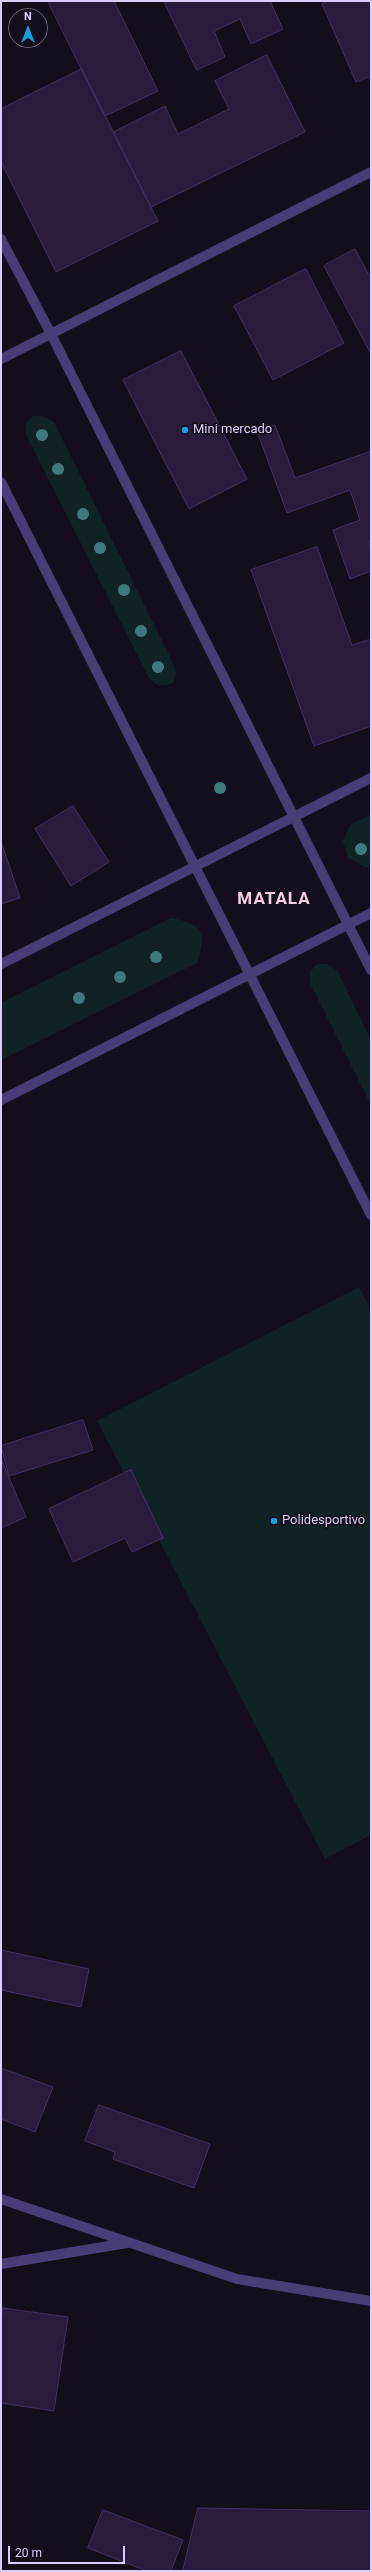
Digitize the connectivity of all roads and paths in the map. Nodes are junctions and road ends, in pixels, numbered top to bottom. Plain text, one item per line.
1 (371, 172) edge
2 (1, 239) edge
3 (51, 334) junction
4 (1, 359) edge
5 (1, 482) edge
6 (371, 778) edge
7 (294, 816) junction
8 (195, 867) junction
9 (371, 913) edge
10 (348, 924) junction
11 (1, 964) edge
12 (371, 970) edge
13 (249, 974) junction
14 (1, 1100) edge
15 (371, 1215) edge
16 (1, 2199) edge
17 (128, 2242) junction
18 (1, 2264) edge
19 (371, 2301) edge

1 - 3 street
2 - 3 street
3 - 4 street
3 - 7 street
5 - 8 street
6 - 7 street
7 - 8 street
7 - 10 street
8 - 11 street
8 - 13 street
9 - 10 street
10 - 12 street
10 - 13 street
13 - 14 street
13 - 15 street
16 - 17 street
17 - 18 street
17 - 19 street

